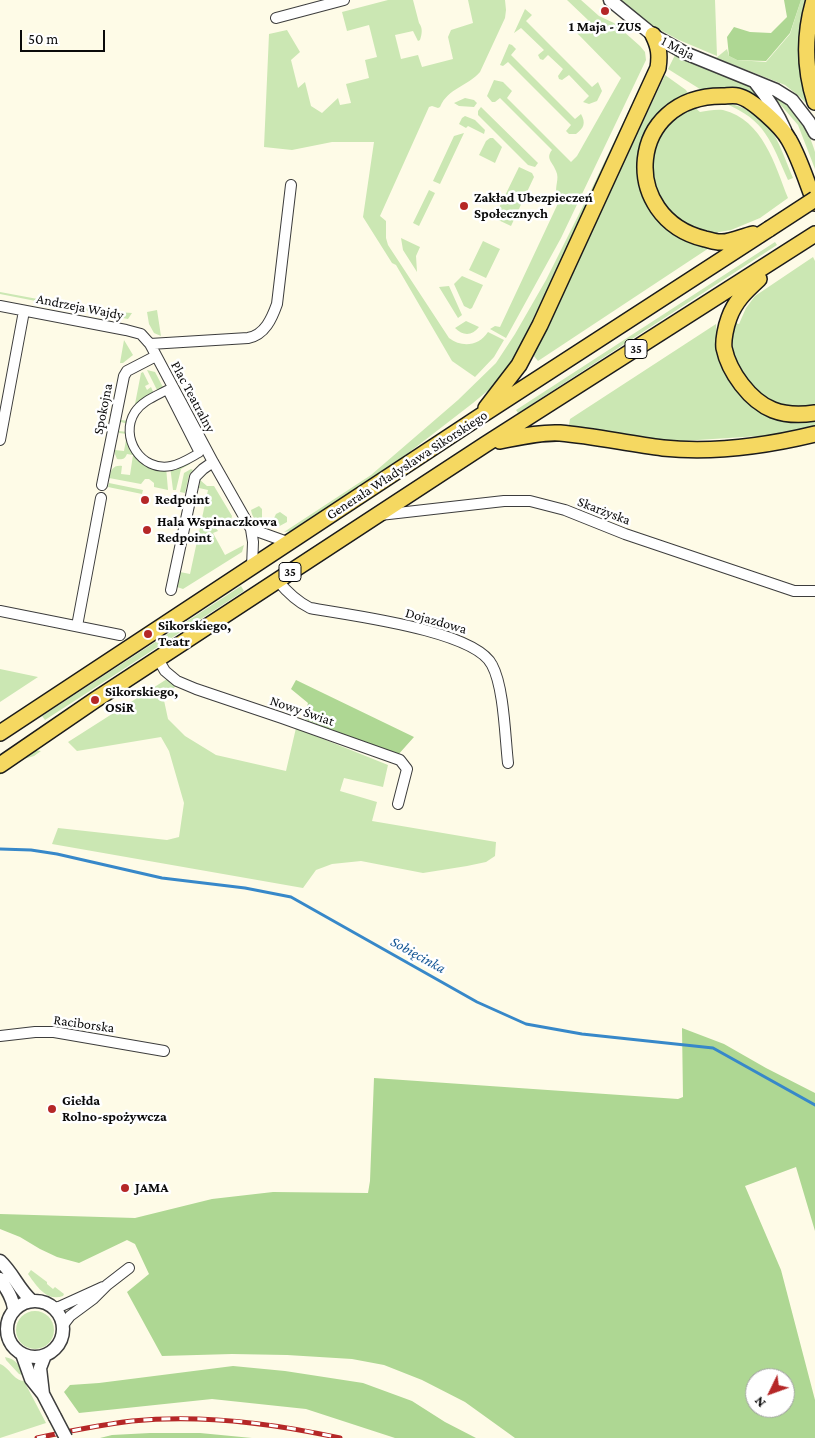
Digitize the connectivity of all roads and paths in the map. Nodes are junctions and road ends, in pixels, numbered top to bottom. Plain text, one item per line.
1 (344, 0) edge
2 (610, 0) edge
3 (814, 0) edge
4 (276, 18) dead end
5 (653, 35) junction
6 (755, 82) junction
7 (815, 102) edge
8 (815, 133) edge
9 (788, 139) junction
10 (291, 185) dead end
11 (815, 199) edge
12 (815, 203) edge
13 (769, 229) junction
14 (815, 234) edge
15 (786, 254) junction
16 (0, 306) edge
17 (24, 311) junction
18 (150, 344) junction
19 (156, 356) junction
20 (496, 406) junction
21 (815, 413) edge
22 (479, 417) junction
23 (510, 430) junction
24 (815, 434) edge
25 (0, 440) edge
26 (486, 444) junction
27 (199, 453) joint
28 (213, 462) junction
29 (102, 485) dead end
30 (101, 498) dead end
31 (377, 516) junction
32 (251, 529) junction
33 (290, 543) junction
34 (252, 567) junction
35 (278, 581) junction
36 (171, 590) dead end
37 (815, 591) edge
38 (0, 611) edge
39 (77, 626) junction
40 (120, 635) dead end
41 (158, 659) junction
42 (0, 733) edge
43 (508, 762) dead end
44 (0, 765) edge
45 (398, 804) dead end
46 (0, 1036) edge
47 (164, 1050) dead end
48 (0, 1261) edge
49 (129, 1268) dead end
50 (0, 1279) edge
51 (107, 1285) junction
52 (32, 1301) junction
53 (54, 1308) junction
54 (14, 1309) junction
55 (62, 1325) junction
56 (22, 1354) junction
57 (45, 1355) junction
58 (43, 1394) junction
59 (66, 1438) edge

1 - 4 street
2 - 5 street, 1 Maja
3 - 7 main road
5 - 6 street, 1 Maja
5 - 22 main road
6 - 8 street, 1 Maja
6 - 9 street, 1 Maja
9 - 12 main road, 1 Maja
9 - 13 main road
10 - 18 street
11 - 13 main road, Generała Władysława Sikorskiego / 35, bridge
13 - 20 main road, Generała Władysława Sikorskiego / 35
14 - 15 main road, Generała Władysława Sikorskiego / 35
15 - 21 main road
15 - 23 main road, Generała Władysława Sikorskiego / 35
16 - 17 street, Andrzeja Wajdy
17 - 18 street, Andrzeja Wajdy
17 - 25 street
18 - 19 street, Plac Teatralny
19 - 28 street, Plac Teatralny
19 - 29 street, Spokojna
20 - 22 main road, Generała Władysława Sikorskiego / 35
20 - 23 main road
22 - 33 main road, Generała Władysława Sikorskiego / 35
23 - 26 main road, Generała Władysława Sikorskiego / 35
24 - 26 main road
26 - 31 main road, Generała Władysława Sikorskiego / 35
27 - 27 street
28 - 32 street, Plac Teatralny
28 - 36 street
30 - 39 street
31 - 35 main road, Generała Władysława Sikorskiego / 35
31 - 37 street, Skarżyska
32 - 33 street
32 - 34 street, Plac Teatralny
33 - 34 main road, Generała Władysława Sikorskiego / 35
34 - 42 main road, Generała Władysława Sikorskiego / 35
35 - 41 main road, Generała Władysława Sikorskiego / 35
35 - 43 street, Dojazdowa
38 - 39 street
39 - 40 street
41 - 44 main road, Generała Władysława Sikorskiego / 35
41 - 45 street, Nowy Świat
46 - 47 street, Raciborska
48 - 52 street
49 - 51 street
50 - 54 street
51 - 53 street
51 - 55 street
52 - 53 street
52 - 54 street
53 - 55 street
54 - 56 street
55 - 57 street
56 - 57 street
56 - 58 street
57 - 58 street
58 - 59 street, bridge

